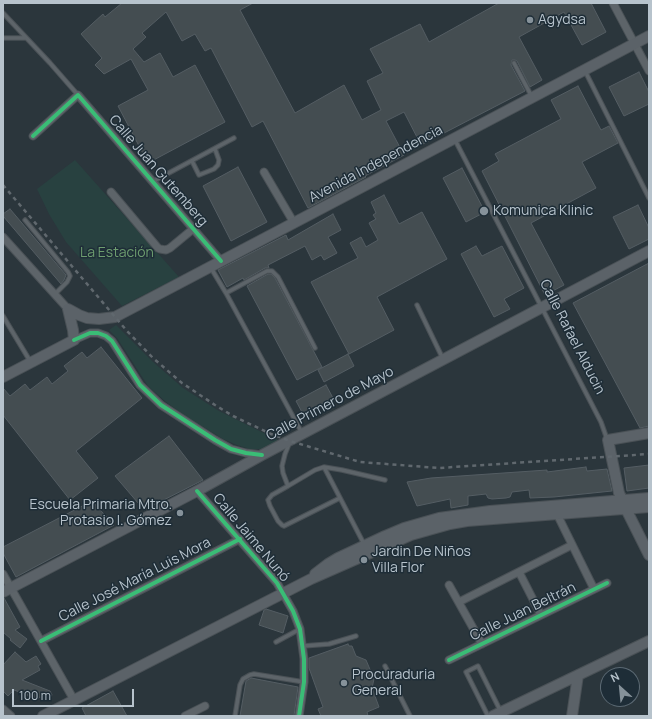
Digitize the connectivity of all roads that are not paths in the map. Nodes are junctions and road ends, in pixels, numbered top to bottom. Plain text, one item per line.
1 (613, 3) edge
2 (3, 14) edge
3 (649, 36) edge
4 (3, 38) edge
5 (25, 38) junction
6 (634, 43) junction
7 (514, 63) dead end
8 (584, 70) junction
9 (649, 71) edge
10 (78, 96) junction
11 (532, 98) junction
12 (33, 136) dead end
13 (234, 138) dead end
14 (454, 139) junction
15 (215, 149) junction
16 (192, 161) junction
17 (264, 172) dead end
18 (152, 182) junction
19 (112, 192) dead end
20 (649, 198) edge
21 (25, 220) dead end
22 (294, 223) junction
23 (193, 229) junction
24 (3, 237) edge
25 (648, 254) edge
26 (221, 261) junction
27 (210, 267) junction
28 (226, 293) junction
29 (55, 294) junction
30 (417, 305) dead end
31 (542, 308) junction
32 (68, 309) junction
33 (3, 316) edge
34 (74, 340) junction
35 (315, 348) dead end
36 (443, 360) junction
37 (31, 362) junction
38 (3, 377) edge
39 (649, 433) edge
40 (303, 434) junction
41 (608, 440) junction
42 (290, 441) junction
43 (262, 455) junction
44 (324, 467) junction
45 (385, 480) dead end
46 (288, 486) junction
47 (197, 491) junction
48 (340, 498) junction
49 (649, 498) edge
50 (624, 505) junction
51 (649, 507) edge
52 (556, 514) junction
53 (240, 539) junction
54 (365, 545) junction
55 (572, 545) junction
56 (649, 555) edge
57 (519, 572) junction
58 (3, 574) edge
59 (311, 579) junction
60 (607, 583) dead end
61 (449, 585) dead end
62 (594, 589) junction
63 (7, 590) edge
64 (283, 592) junction
65 (459, 602) junction
66 (541, 615) junction
67 (300, 629) junction
68 (356, 636) dead end
69 (41, 641) junction
70 (649, 641) edge
71 (276, 642) dead end
72 (482, 644) junction
73 (303, 646) junction
74 (449, 660) dead end
75 (385, 666) dead end
76 (578, 675) junction
77 (304, 682) junction
78 (74, 700) junction
79 (205, 706) dead end
80 (3, 709) edge
81 (497, 714) edge
82 (11, 716) edge
83 (44, 716) edge
84 (186, 716) edge
85 (235, 716) edge
86 (299, 716) edge
87 (410, 716) edge
88 (488, 716) edge
89 (572, 716) edge

1 - 6 street
2 - 5 lane, Calle Juan Gutemberg
3 - 6 main road, Avenida Independencia
4 - 5 lane
5 - 10 lane, Calle Juan Gutemberg
6 - 8 main road, Avenida Independencia
6 - 9 street
7 - 11 lane
8 - 11 main road, Avenida Independencia
8 - 20 lane
10 - 12 street
10 - 18 street, Calle Juan Gutemberg
11 - 14 main road, Avenida Independencia
13 - 15 lane
14 - 22 main road, Avenida Independencia
14 - 31 lane, Calle Rafael Alducin
15 - 16 lane
15 - 16 lane
16 - 18 lane
17 - 22 street
18 - 23 street, Calle Juan Gutemberg
19 - 23 street
21 - 29 lane
22 - 26 main road, Avenida Independencia
23 - 26 street, Calle Juan Gutemberg
24 - 29 street
25 - 31 main road, Calle Primero de Mayo
26 - 27 main road, Avenida Independencia
27 - 28 lane
27 - 32 main road, Avenida Independencia
28 - 35 lane
28 - 40 lane
29 - 32 street
30 - 36 lane
31 - 36 main road, Calle Primero de Mayo
31 - 41 lane, Calle Rafael Alducin
32 - 34 main road
33 - 37 lane
34 - 37 main road
34 - 43 street
36 - 40 main road, Calle Primero de Mayo
37 - 38 main road
39 - 41 main road
40 - 42 main road, Calle Primero de Mayo
41 - 50 main road, Calle Rafael Alducin
42 - 43 main road, Calle Primero de Mayo
42 - 46 lane
43 - 47 main road, Calle Primero de Mayo
44 - 45 lane
44 - 46 lane
44 - 48 lane
46 - 48 lane
47 - 53 street, Calle Jaime Nunó
47 - 63 main road, Calle Primero de Mayo
48 - 54 lane
49 - 50 main road
50 - 51 main road
50 - 52 main road
50 - 56 main road, Calle Rafael Alducin
52 - 54 main road
52 - 55 street
52 - 59 main road
53 - 64 street, Calle Jaime Nunó
53 - 69 street, Calle José María Luis Mora
54 - 59 main road
55 - 57 street
55 - 62 street
57 - 65 street
57 - 66 street
58 - 63 street
59 - 64 main road
60 - 62 street, Calle Juan Beltrán
61 - 65 street
62 - 66 street, Calle Juan Beltrán
63 - 69 street
64 - 67 street, Calle Jaime Nunó
64 - 78 main road
65 - 72 street
66 - 72 street, Calle Juan Beltrán
67 - 71 lane
67 - 73 street, Calle Jaime Nunó
68 - 73 lane
69 - 78 street
70 - 76 main road
72 - 74 street, Calle Juan Beltrán
73 - 77 street, Calle Jaime Nunó
75 - 87 lane
76 - 81 main road
76 - 89 main road
77 - 85 lane
77 - 86 street, Calle Jaime Nunó
78 - 83 main road
79 - 84 street
80 - 82 street
81 - 88 lane

